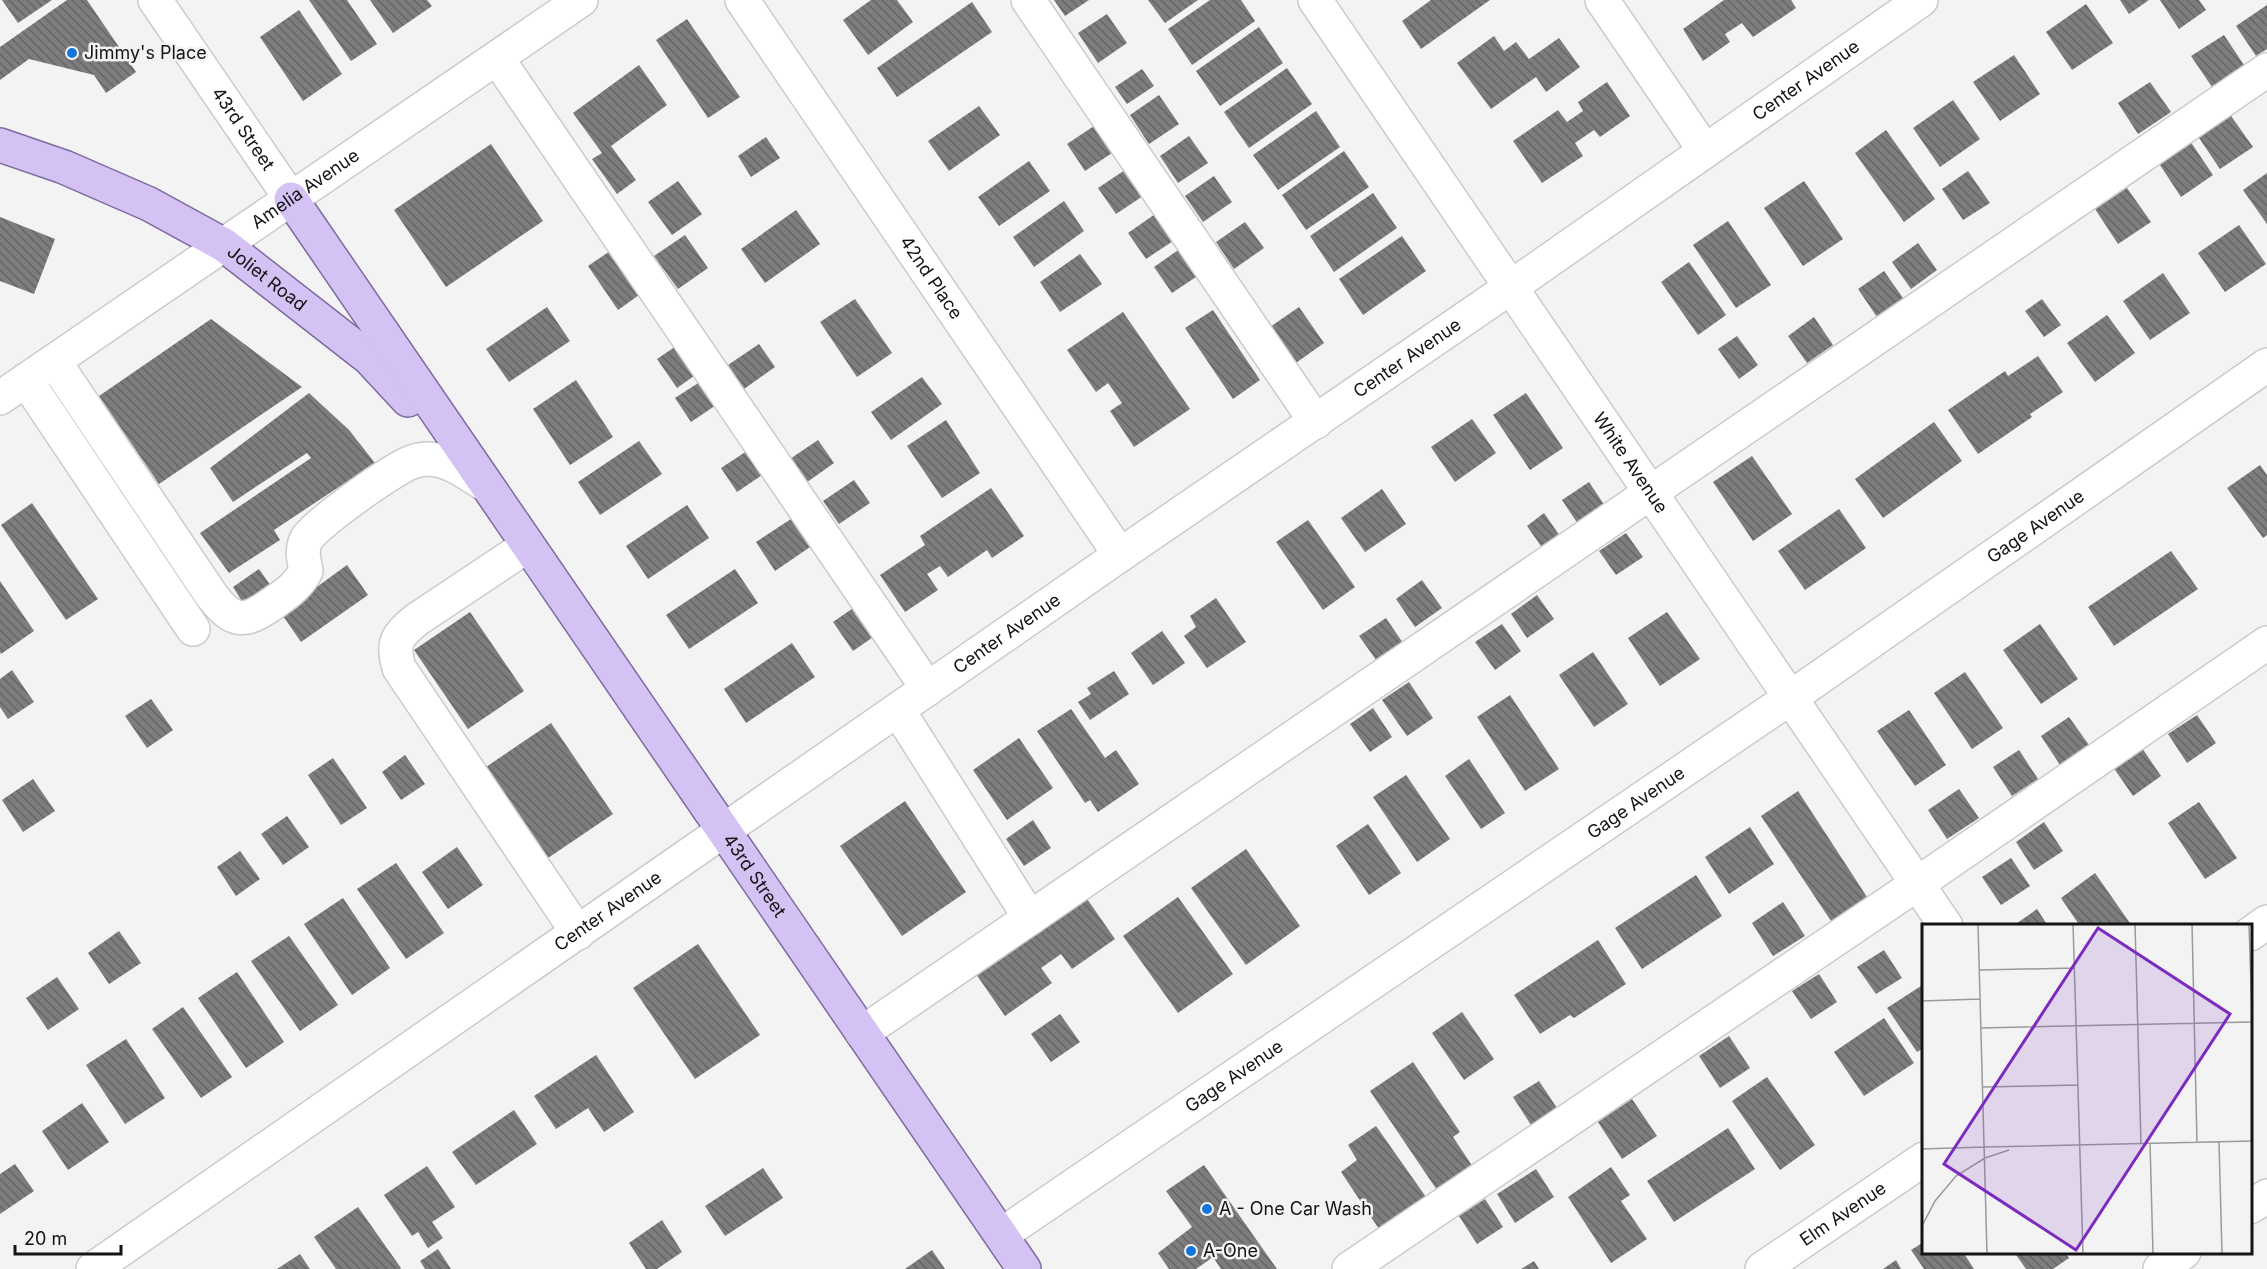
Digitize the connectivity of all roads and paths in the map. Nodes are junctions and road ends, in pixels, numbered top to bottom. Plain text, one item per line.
1 (154, 0) edge
2 (581, 0) edge
3 (742, 0) edge
4 (1028, 0) edge
5 (1314, 0) edge
6 (1602, 0) edge
7 (1900, 6) edge
8 (497, 58) junction
9 (2267, 70) edge
10 (0, 145) edge
11 (1705, 151) junction
12 (291, 199) junction
13 (224, 245) junction
14 (1511, 287) junction
15 (54, 361) junction
16 (2267, 365) edge
17 (13, 389) edge
18 (1316, 422) junction
19 (484, 484) junction
20 (1650, 494) junction
21 (527, 546) junction
22 (1120, 555) junction
23 (193, 629) dead end
24 (2267, 643) edge
25 (928, 689) junction
26 (1790, 698) junction
27 (898, 710) junction
28 (723, 832) junction
29 (1917, 884) junction
30 (1030, 918) junction
31 (2267, 922) edge
32 (1945, 924) edge
33 (578, 933) junction
34 (2252, 933) edge
35 (862, 1033) junction
36 (1922, 1160) edge
37 (2267, 1196) edge
38 (2252, 1206) edge
39 (1001, 1235) junction
40 (93, 1269) edge
41 (1024, 1269) edge
42 (1349, 1269) edge
43 (1762, 1269) edge

1 - 12 street, 43rd Street
2 - 8 street, Amelia Avenue
3 - 22 street, 42nd Place
4 - 18 street
5 - 14 street, White Avenue
6 - 11 street
7 - 11 street, Center Avenue
8 - 12 street, Amelia Avenue
8 - 25 street
9 - 20 street
10 - 13 main road, Joliet Road
11 - 14 street, Center Avenue
12 - 13 street, Amelia Avenue
12 - 19 main road
13 - 15 street, Amelia Avenue
13 - 19 main road, Joliet Road
14 - 18 street, Center Avenue
14 - 20 street, White Avenue
15 - 17 street, Amelia Avenue
15 - 19 street
16 - 26 street, Gage Avenue
17 - 23 street
18 - 22 street, Center Avenue
19 - 21 main road, 43rd Street
20 - 26 street, White Avenue
20 - 30 street
21 - 28 main road, 43rd Street
21 - 33 street
22 - 25 street, Center Avenue
24 - 29 street
25 - 27 street, Center Avenue
26 - 29 street, White Avenue
26 - 39 street, Gage Avenue
27 - 28 street, Center Avenue
27 - 30 street
28 - 33 street, Center Avenue
28 - 35 main road, 43rd Street
29 - 32 street, White Avenue
29 - 42 street
30 - 35 street
31 - 34 street
33 - 40 street, Center Avenue
35 - 39 main road, 43rd Street
36 - 43 street, Elm Avenue
37 - 38 street
39 - 41 main road, 43rd Street

